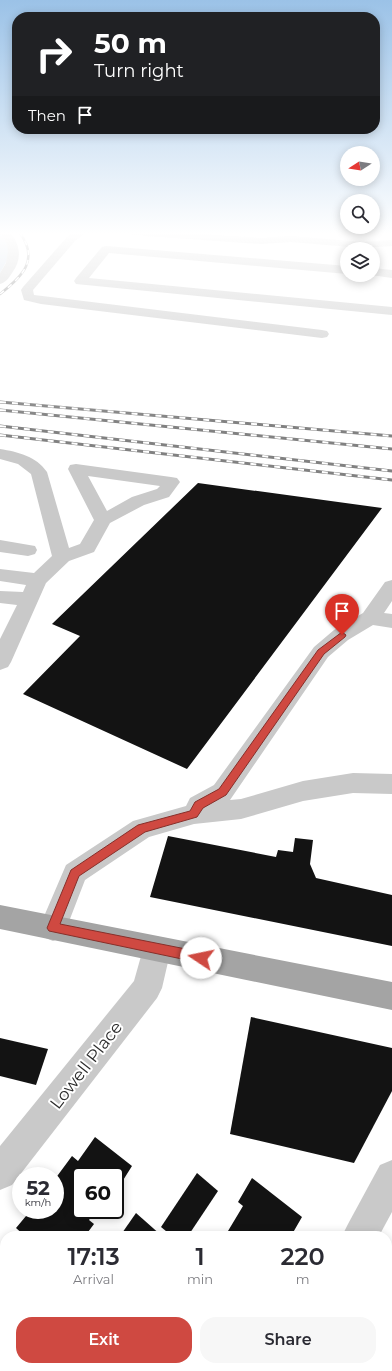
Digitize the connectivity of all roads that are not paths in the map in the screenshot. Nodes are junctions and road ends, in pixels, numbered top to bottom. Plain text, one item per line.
1 (28, 296) edge
2 (70, 296) edge
3 (231, 296) edge
4 (65, 303) junction
5 (392, 312) edge
6 (322, 334) dead end
7 (0, 454) edge
8 (103, 520) junction
9 (0, 546) edge
10 (28, 550) dead end
11 (62, 557) junction
12 (0, 576) edge
13 (38, 580) junction
14 (392, 586) edge
15 (0, 597) edge
16 (30, 599) junction
17 (370, 618) junction
18 (392, 621) edge
19 (0, 662) edge
20 (392, 784) edge
21 (194, 814) junction
22 (0, 917) edge
23 (53, 928) junction
24 (157, 949) junction
25 (392, 996) edge
26 (0, 1173) edge
27 (392, 1177) edge
28 (363, 1231) edge

1 - 4 street
2 - 4 street
3 - 5 street
4 - 6 street
7 - 11 street
8 - 8 street
8 - 11 street
9 - 10 street
11 - 13 street
12 - 13 street
13 - 16 street
14 - 17 street
15 - 16 street
16 - 19 street
17 - 18 street
17 - 21 street
20 - 21 street
21 - 23 street
22 - 23 main road
23 - 24 main road
24 - 25 main road
24 - 26 street, Lowell Place
27 - 28 street

